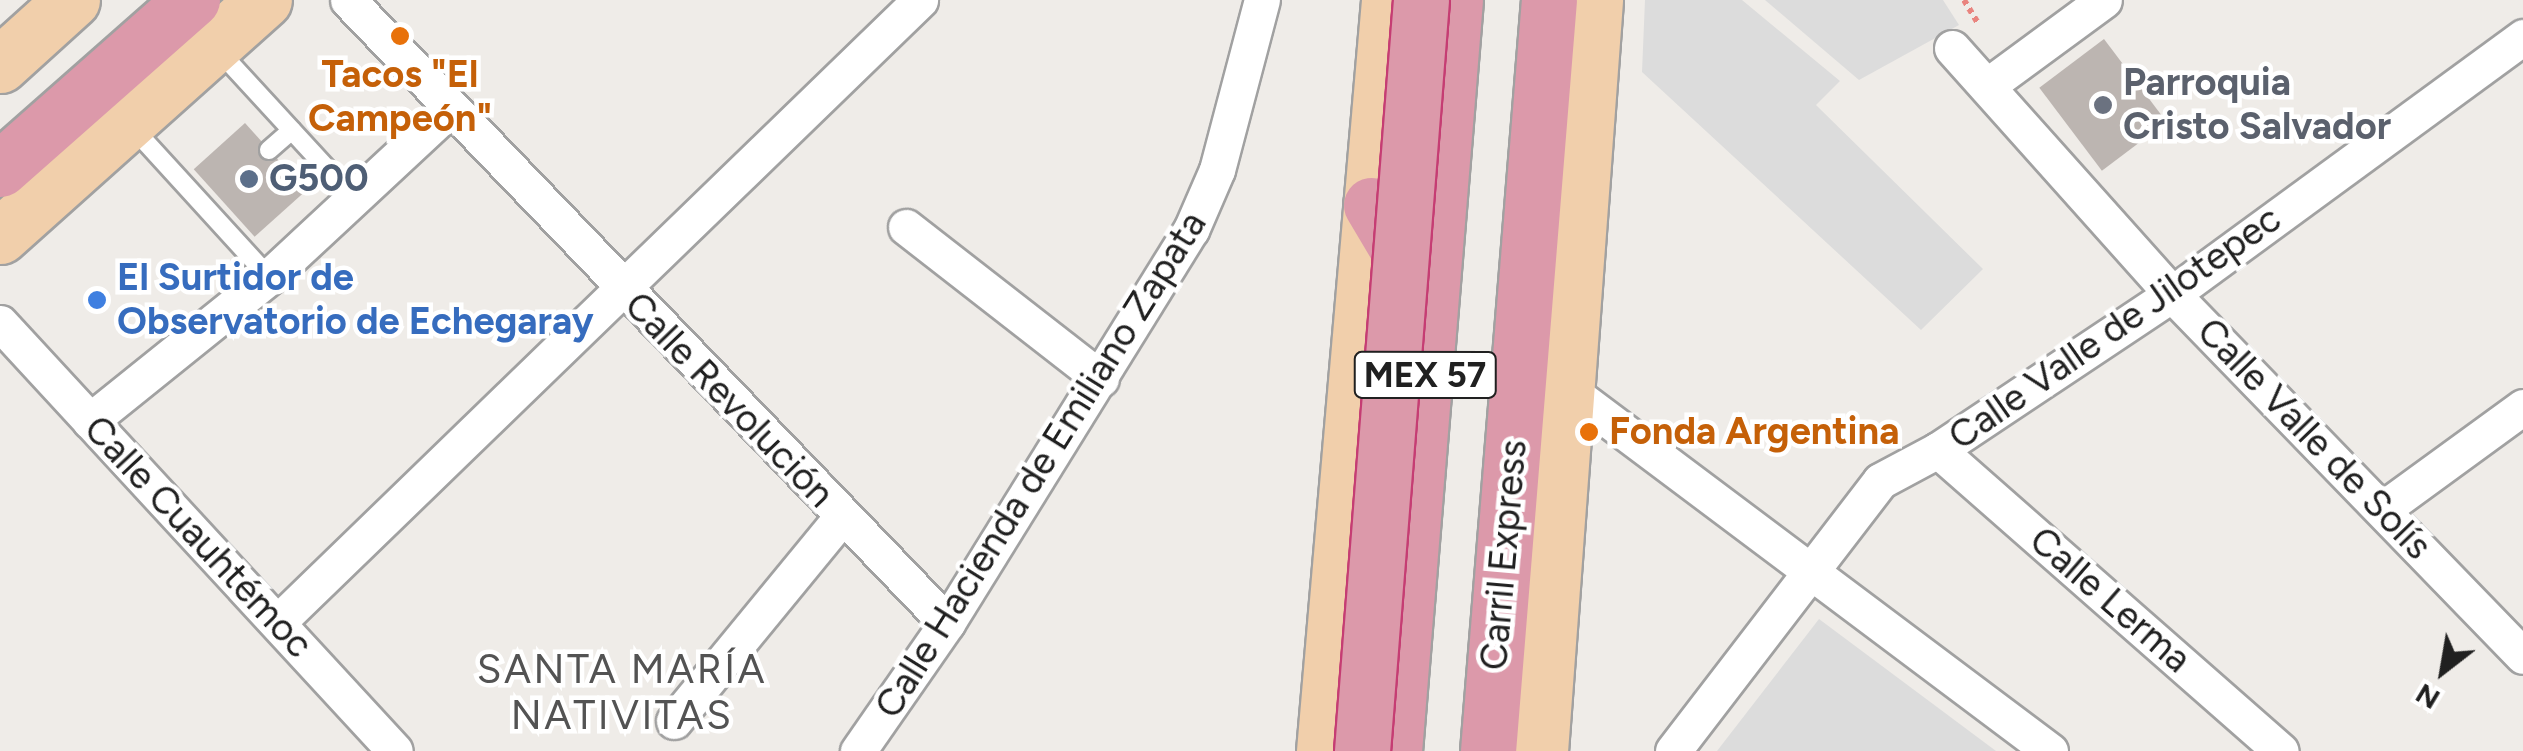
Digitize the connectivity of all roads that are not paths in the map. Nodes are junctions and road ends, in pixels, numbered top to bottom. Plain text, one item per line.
1 (72, 0) edge
2 (264, 0) edge
3 (348, 0) edge
4 (920, 0) edge
5 (1262, 0) edge
6 (1368, 0) edge
7 (1389, 0) edge
8 (1421, 0) edge
9 (1455, 0) edge
10 (1522, 0) edge
11 (1549, 0) edge
12 (1566, 0) edge
13 (1595, 0) edge
14 (2104, 0) edge
15 (203, 22) edge
16 (2523, 38) edge
17 (1952, 48) dead end
18 (0, 65) edge
19 (1382, 74) junction
20 (1987, 86) junction
21 (449, 110) junction
22 (127, 122) junction
23 (292, 130) junction
24 (269, 150) dead end
25 (0, 170) edge
26 (352, 197) junction
27 (1370, 205) junction
28 (906, 227) dead end
29 (0, 236) edge
30 (269, 277) junction
31 (624, 290) junction
32 (2172, 294) junction
33 (1430, 304) junction
34 (0, 322) edge
35 (1101, 378) junction
36 (1566, 388) junction
37 (2523, 406) edge
38 (90, 420) junction
39 (1938, 450) junction
40 (2383, 509) junction
41 (841, 518) junction
42 (1811, 572) junction
43 (278, 622) junction
44 (947, 624) junction
45 (2523, 656) edge
46 (674, 720) dead end
47 (395, 751) edge
48 (858, 751) edge
49 (1324, 751) edge
50 (1362, 751) edge
51 (1394, 751) edge
52 (1465, 751) edge
53 (1488, 751) edge
54 (1521, 751) edge
55 (1540, 751) edge
56 (1673, 751) edge
57 (2050, 751) edge
58 (2281, 751) edge

1 - 18 main road
2 - 15 main road
3 - 21 street, Calle Revolución
4 - 31 street
5 - 35 street, Calle Hacienda de Emiliano Zapata
6 - 19 main road
7 - 19 main road
8 - 50 highway, bridge
9 - 33 highway, MEX 57
10 - 52 highway, MEX 57
11 - 53 highway, Carril Express
12 - 54 highway
13 - 36 main road
14 - 20 street
15 - 22 main road
15 - 23 lane
15 - 25 highway
16 - 32 street, Calle Valle de Jilotepec
17 - 20 street, Calle Valle de Solís
19 - 27 main road
20 - 32 street, Calle Valle de Solís
21 - 26 street
21 - 31 street, Calle Revolución
22 - 29 main road
22 - 30 lane
23 - 24 lane
23 - 26 lane
26 - 30 street
27 - 33 highway
27 - 49 main road
28 - 35 street
30 - 38 street
31 - 41 street, Calle Revolución
31 - 43 street
32 - 39 street, Calle Valle de Jilotepec
32 - 40 street, Calle Valle de Solís
33 - 51 highway, MEX 57
34 - 38 street, Calle Cuauhtémoc
35 - 44 street, Calle Hacienda de Emiliano Zapata
36 - 42 street
36 - 55 main road
37 - 40 street
38 - 43 street, Calle Cuauhtémoc
39 - 42 street, Calle Valle de Jilotepec
39 - 58 street, Calle Lerma
40 - 45 street, Calle Valle de Solís
41 - 44 street, Calle Revolución
41 - 46 street
42 - 56 street, Calle Valle de Jilotepec
42 - 57 street
43 - 47 street, Calle Cuauhtémoc
44 - 48 street, Calle Hacienda de Emiliano Zapata

